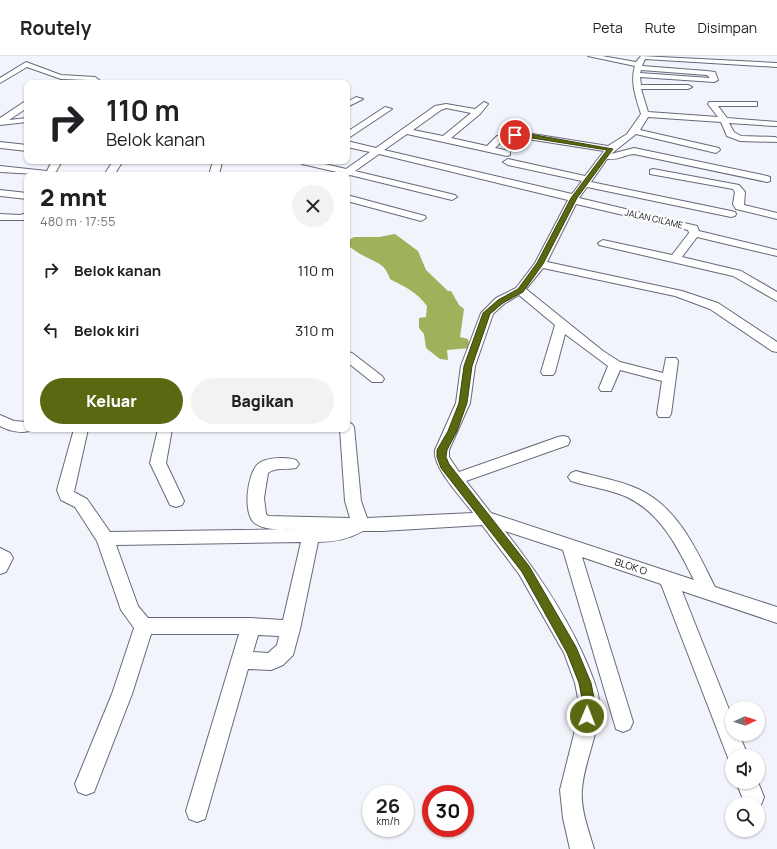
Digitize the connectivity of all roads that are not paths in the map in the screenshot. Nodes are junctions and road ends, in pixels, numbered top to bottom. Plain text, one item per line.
1 (591, 56) edge
2 (740, 59) edge
3 (27, 60) edge
4 (640, 64) edge
5 (777, 65) edge
6 (0, 74) edge
7 (10, 75) junction
8 (696, 78) junction
9 (60, 80) edge
10 (93, 80) edge
11 (0, 81) edge
12 (642, 93) junction
13 (350, 96) edge
14 (350, 103) edge
15 (484, 104) dead end
16 (754, 104) dead end
17 (24, 106) edge
18 (388, 109) dead end
19 (477, 112) junction
20 (645, 114) junction
21 (24, 120) edge
22 (724, 120) junction
23 (0, 123) edge
24 (774, 124) dead end
25 (24, 127) edge
26 (406, 131) junction
27 (635, 131) junction
28 (350, 134) edge
29 (444, 140) junction
30 (775, 140) dead end
31 (0, 145) edge
32 (350, 145) edge
33 (24, 148) edge
34 (489, 149) junction
35 (716, 150) dead end
36 (376, 151) junction
37 (608, 152) junction
38 (313, 164) edge
39 (0, 169) edge
40 (29, 172) edge
41 (339, 172) edge
42 (349, 172) edge
43 (653, 172) dead end
44 (350, 175) edge
45 (767, 179) dead end
46 (587, 182) junction
47 (0, 193) edge
48 (24, 196) edge
49 (452, 197) dead end
50 (350, 199) edge
51 (574, 199) junction
52 (731, 214) dead end
53 (777, 216) edge
54 (0, 217) edge
55 (24, 217) edge
56 (421, 218) dead end
57 (694, 233) junction
58 (603, 243) dead end
59 (777, 254) edge
60 (675, 258) junction
61 (540, 264) junction
62 (520, 290) junction
63 (777, 297) edge
64 (562, 324) junction
65 (777, 348) edge
66 (350, 358) edge
67 (671, 361) dead end
68 (615, 365) junction
69 (548, 372) dead end
70 (377, 379) dead end
71 (669, 379) junction
72 (606, 388) dead end
73 (664, 414) dead end
74 (1, 423) edge
75 (24, 427) edge
76 (80, 432) edge
77 (164, 432) edge
78 (347, 432) edge
79 (563, 441) dead end
80 (291, 464) dead end
81 (576, 477) dead end
82 (456, 479) junction
83 (176, 501) dead end
84 (486, 518) junction
85 (361, 525) junction
86 (311, 536) junction
87 (106, 539) junction
88 (570, 546) junction
89 (0, 554) edge
90 (0, 567) edge
91 (668, 578) junction
92 (709, 592) junction
93 (777, 615) edge
94 (144, 626) junction
95 (251, 626) junction
96 (291, 629) junction
97 (242, 660) junction
98 (623, 722) dead end
99 (734, 749) edge
100 (86, 784) dead end
101 (197, 811) dead end
102 (582, 849) edge

1 - 4 street
2 - 4 street
2 - 5 street
3 - 7 street
3 - 9 street
4 - 8 street
4 - 8 street
4 - 12 street
6 - 7 street
7 - 11 street
8 - 12 street
9 - 10 street
12 - 20 street
13 - 14 street
15 - 19 street
16 - 22 street
17 - 23 street
18 - 28 street
19 - 26 street
19 - 29 street
20 - 22 street
20 - 27 street
21 - 23 street
22 - 24 street
22 - 30 street
23 - 25 street
26 - 29 street, JALAN CILAME
26 - 36 street
27 - 35 street
27 - 37 street
29 - 34 street, JALAN CILAME
31 - 33 street
32 - 36 street
34 - 37 street
34 - 46 street, JALAN CILAME
36 - 42 street
36 - 51 street
37 - 45 street
37 - 46 street
38 - 41 street
39 - 40 street
43 - 53 street
44 - 49 street
46 - 51 street
46 - 52 street, JALAN CILAME
47 - 48 street
50 - 56 street
51 - 57 street, JALAN CILAME
51 - 61 street
54 - 55 street
57 - 59 street, JALAN CILAME
57 - 60 street
58 - 60 street
60 - 63 street
61 - 62 street
61 - 65 street
62 - 64 street
62 - 82 street
64 - 68 street
64 - 69 street
66 - 70 street
67 - 71 street
68 - 71 street
68 - 72 street
71 - 73 street
74 - 75 street
76 - 87 street
77 - 83 street
78 - 85 street
79 - 82 street
80 - 85 street
81 - 92 street
82 - 84 street
84 - 85 street
84 - 88 street, BLOK O
84 - 102 street
85 - 86 street
86 - 87 street
86 - 96 street
87 - 94 street
88 - 91 street, BLOK O
88 - 98 street
89 - 90 street
91 - 92 street, BLOK O
91 - 99 street
92 - 93 street, BLOK O
94 - 95 street
94 - 100 street
95 - 96 street
95 - 97 street
96 - 97 street
97 - 101 street

